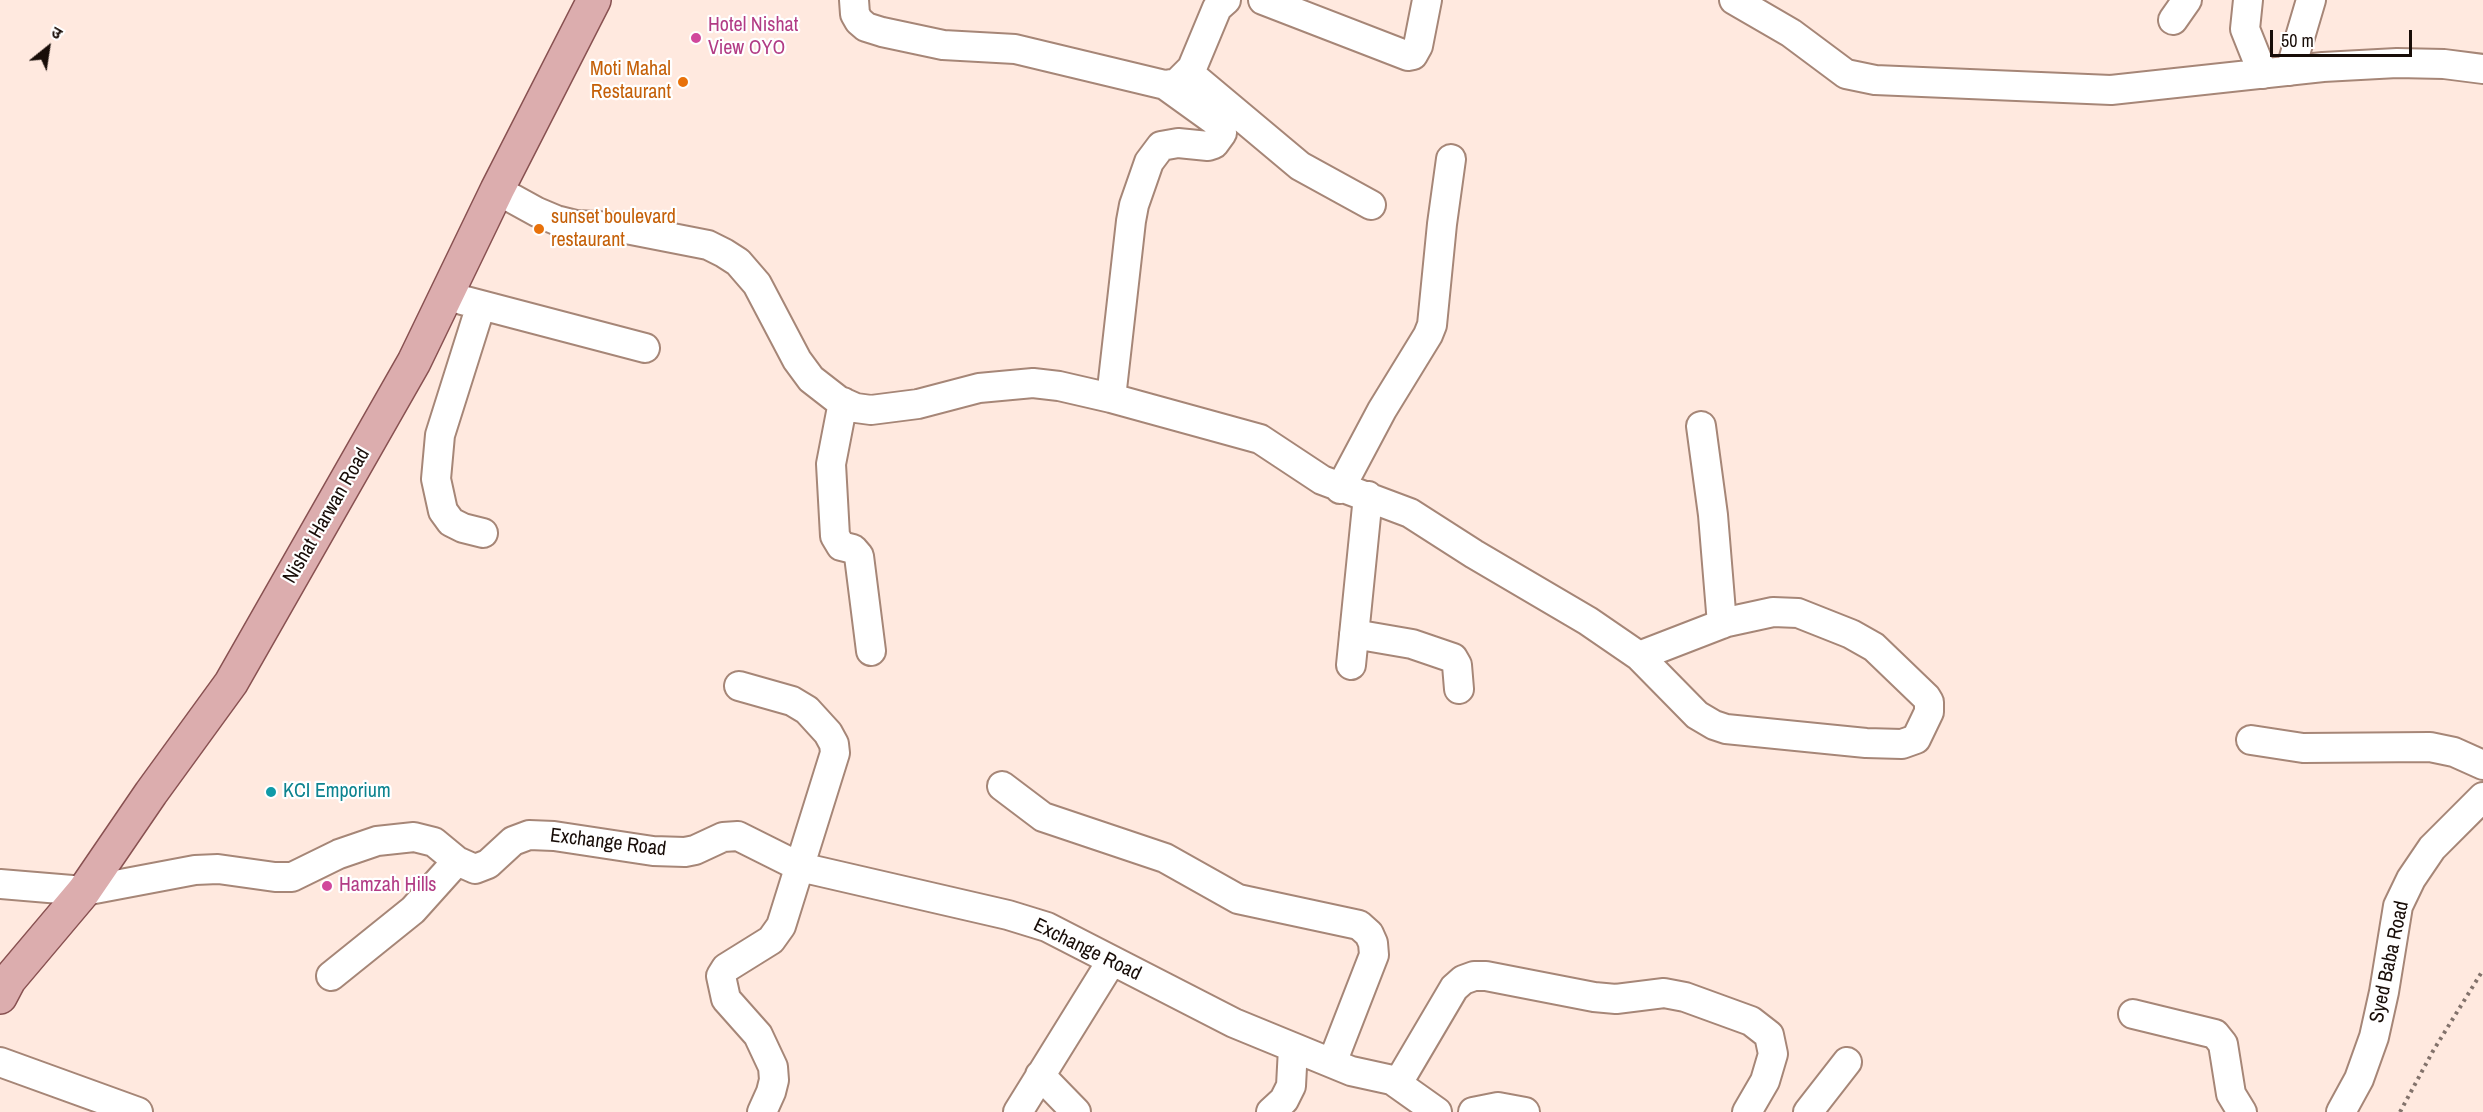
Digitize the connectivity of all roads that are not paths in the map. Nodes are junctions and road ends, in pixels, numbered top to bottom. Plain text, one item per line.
1 (594, 0) edge
2 (854, 0) edge
3 (1226, 0) edge
4 (1263, 0) edge
5 (1427, 0) edge
6 (1734, 0) edge
7 (2248, 0) edge
8 (2311, 0) edge
9 (2322, 0) edge
10 (2483, 69) edge
11 (2288, 71) junction
12 (1177, 79) junction
13 (1451, 159) dead end
14 (496, 190) junction
15 (1371, 204) dead end
16 (446, 296) junction
17 (481, 305) junction
18 (645, 348) dead end
19 (1111, 398) junction
20 (843, 402) junction
21 (1701, 426) dead end
22 (1340, 489) junction
23 (1368, 496) junction
24 (483, 533) dead end
25 (1722, 624) junction
26 (1354, 634) junction
27 (871, 651) dead end
28 (1639, 656) junction
29 (1351, 665) dead end
30 (739, 686) dead end
31 (1459, 689) dead end
32 (2251, 740) dead end
33 (2483, 765) edge
34 (1002, 786) dead end
35 (2483, 797) edge
36 (457, 861) junction
37 (800, 867) junction
38 (0, 884) edge
39 (84, 891) junction
40 (1112, 962) junction
41 (331, 976) dead end
42 (0, 997) edge
43 (2133, 1014) dead end
44 (1293, 1048) junction
45 (0, 1062) edge
46 (1847, 1062) dead end
47 (1332, 1063) junction
48 (1040, 1075) junction
49 (1398, 1083) junction
50 (138, 1112) edge
51 (762, 1112) edge
52 (1018, 1112) edge
53 (1076, 1112) edge
54 (1271, 1112) edge
55 (1437, 1112) edge
56 (1473, 1112) edge
57 (1525, 1112) edge
58 (1747, 1112) edge
59 (1808, 1112) edge
60 (2242, 1112) edge
61 (2341, 1112) edge

1 - 14 main road, Nishat Harwan Road
2 - 12 street
3 - 12 street
4 - 5 street
6 - 11 street
7 - 11 street
8 - 11 street
9 - 11 street
10 - 11 street
12 - 15 street
12 - 19 street
13 - 22 street
14 - 16 main road, Nishat Harwan Road
14 - 20 street
16 - 17 street
16 - 39 main road, Nishat Harwan Road
17 - 18 street
17 - 24 street
19 - 20 street
19 - 22 street
20 - 27 street
21 - 25 street
22 - 23 street
23 - 26 street
23 - 28 street
25 - 28 street
25 - 28 street
26 - 29 street
26 - 31 street
30 - 37 street
32 - 33 street
34 - 47 street
35 - 61 street, Syed Baba Road
36 - 37 street, Exchange Road
36 - 39 street
36 - 41 street
37 - 40 street, Exchange Road
37 - 51 street
38 - 39 street
39 - 42 main road, Nishat Harwan Road
40 - 44 street, Exchange Road
40 - 48 street
43 - 60 street
44 - 47 street, Exchange Road
44 - 54 street
45 - 50 street
46 - 59 street
47 - 49 street, Exchange Road
48 - 52 street
48 - 53 street
49 - 55 street, Exchange Road
49 - 58 street
56 - 57 street

